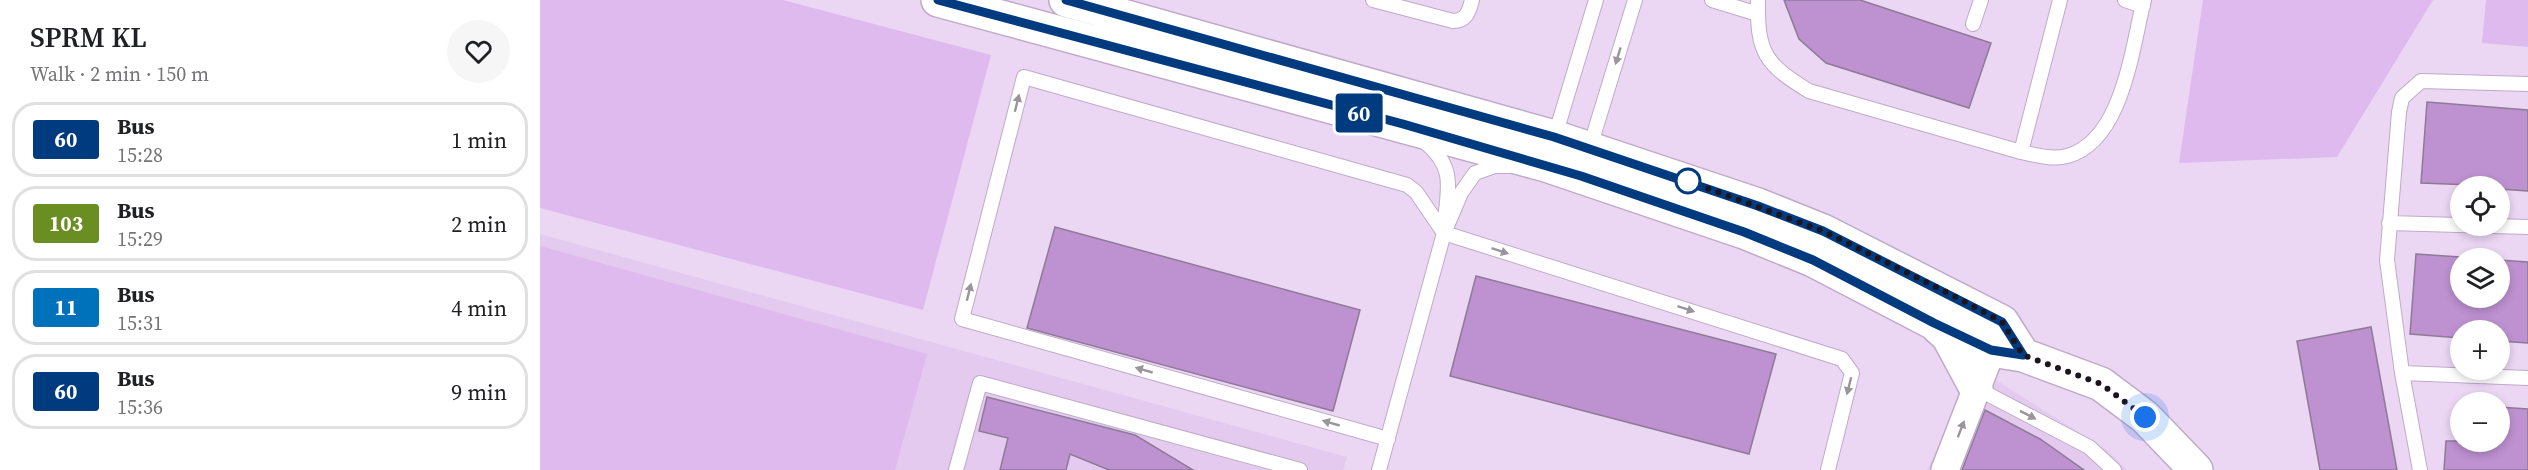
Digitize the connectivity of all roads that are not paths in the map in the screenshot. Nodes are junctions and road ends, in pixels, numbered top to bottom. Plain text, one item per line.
1 (938, 0) edge
2 (1066, 0) edge
3 (1373, 0) edge
4 (1472, 0) edge
5 (1596, 0) edge
6 (1635, 0) edge
7 (1712, 0) edge
8 (1981, 0) edge
9 (2060, 0) edge
10 (2125, 0) edge
11 (2143, 3) edge
12 (1416, 5) edge
13 (1758, 7) edge
14 (1973, 24) dead end
15 (2528, 84) edge
16 (1403, 124) junction
17 (1550, 151) junction
18 (2021, 152) junction
19 (1586, 161) junction
20 (2389, 223) junction
21 (2528, 227) edge
22 (1444, 233) junction
23 (1934, 323) junction
24 (1997, 336) junction
25 (2403, 373) junction
26 (2528, 378) edge
27 (1976, 388) junction
28 (1388, 439) junction
29 (956, 470) edge
30 (1300, 470) edge
31 (1379, 470) edge
32 (1828, 470) edge
33 (1945, 470) edge
34 (2114, 470) edge
35 (2196, 470) edge
36 (2420, 470) edge

1 - 16 street
2 - 17 street
3 - 12 lane
4 - 12 lane
5 - 17 lane
6 -> 19 lane
7 - 13 lane
8 - 14 lane
9 - 18 lane
10 - 11 lane
11 - 18 lane
13 - 18 lane
15 - 20 lane
16 - 17 street
16 - 22 lane
17 - 19 street
17 - 22 lane
19 - 23 street
19 - 24 street
20 - 21 lane
20 - 25 lane
22 - 28 lane
28 -> 22 lane
22 -> 32 lane
23 - 24 street
23 - 27 street
24 - 27 street
24 - 35 street
25 - 26 lane
25 - 36 lane
33 -> 27 street
27 -> 34 lane
28 - 31 lane
29 - 30 lane

